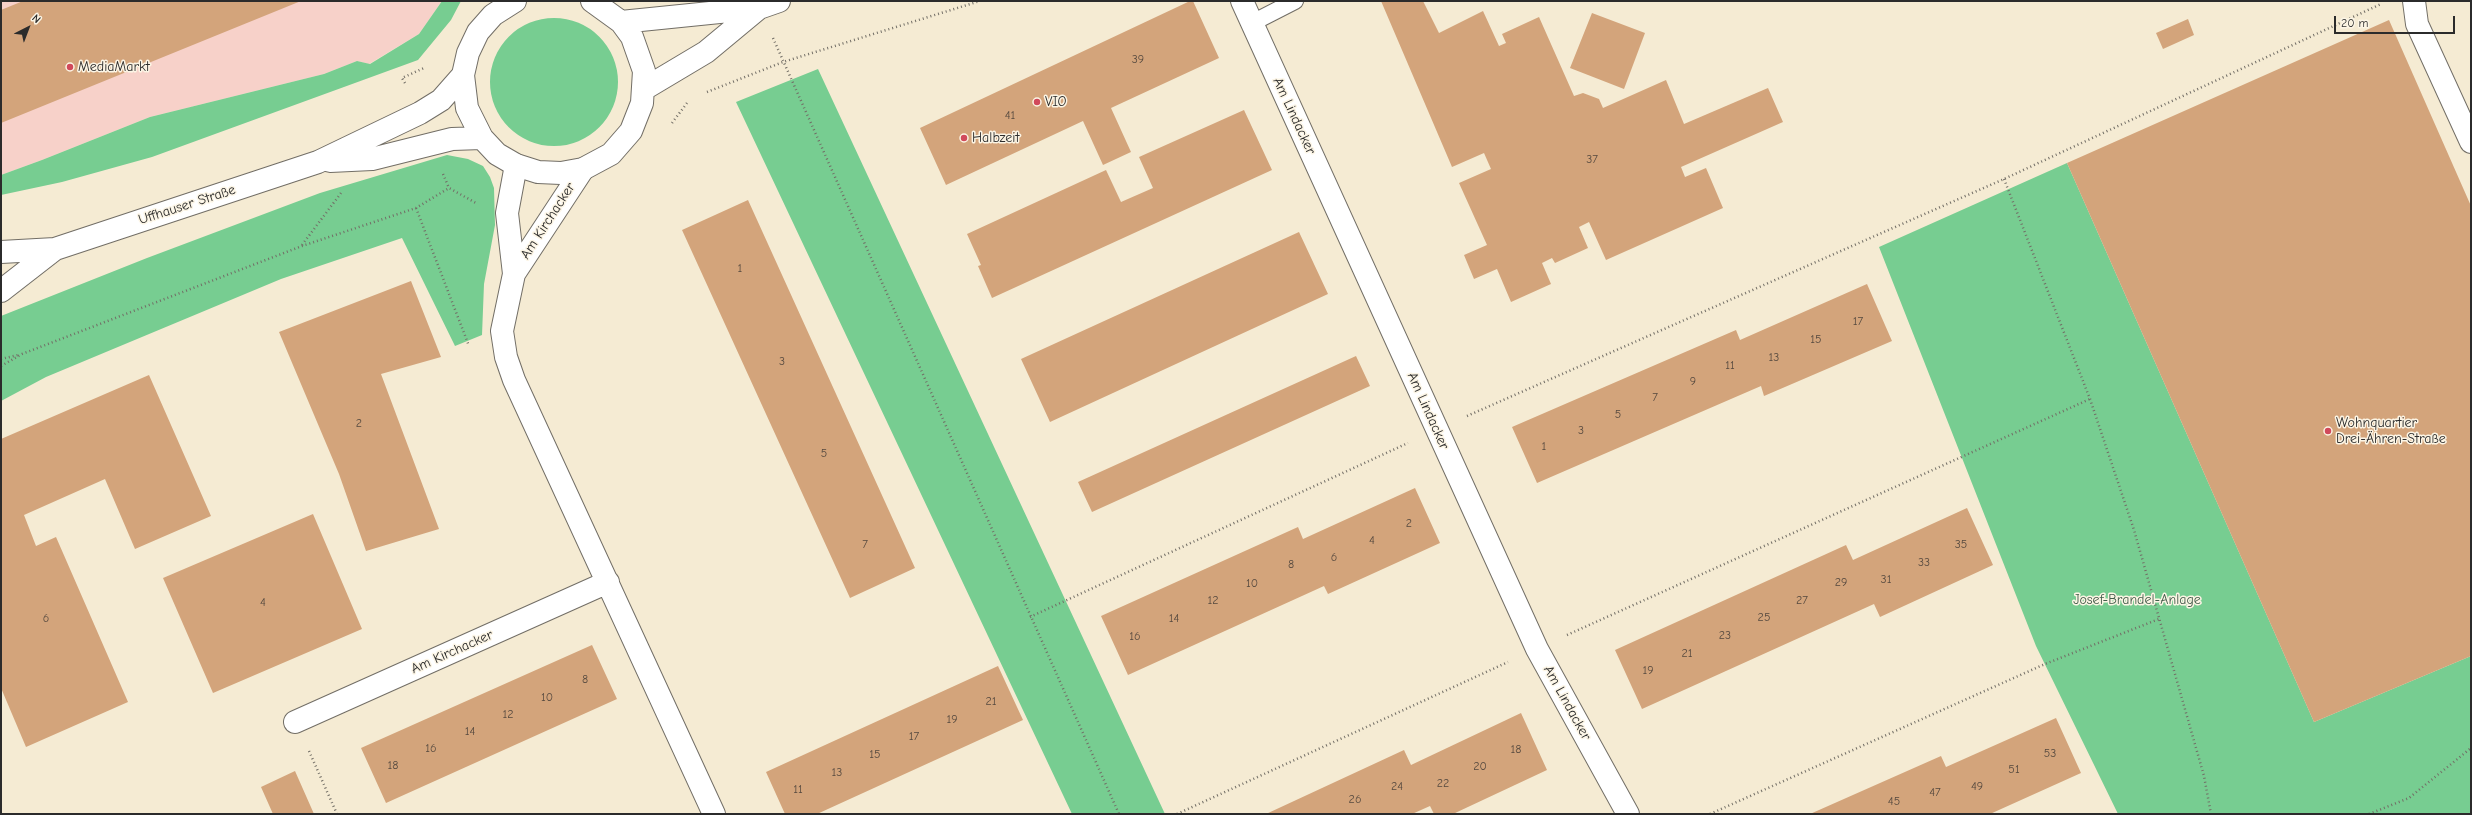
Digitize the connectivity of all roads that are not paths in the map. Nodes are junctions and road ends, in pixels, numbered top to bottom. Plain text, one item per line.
1 (592, 1) edge
2 (1242, 1) edge
3 (1295, 1) edge
4 (2414, 1) edge
5 (513, 2) edge
6 (769, 5) edge
7 (621, 22) junction
8 (1252, 23) junction
9 (463, 75) junction
10 (644, 89) junction
11 (482, 138) junction
12 (2471, 142) edge
13 (318, 162) junction
14 (516, 165) junction
15 (583, 169) junction
16 (55, 249) junction
17 (1, 252) edge
18 (514, 274) junction
19 (1, 291) edge
20 (608, 582) junction
21 (295, 722) road end
22 (714, 814) edge
23 (1628, 814) edge

1 - 7 street, Uffhauser Straße
2 - 8 street, Am Lindacker
3 - 8 lane
4 - 12 street
5 - 9 street, Uffhauser Straße
6 - 7 street
6 - 10 street
7 - 10 street, Uffhauser Straße
8 - 23 street, Am Lindacker
9 - 11 street, Uffhauser Straße
9 - 13 street, Uffhauser Straße
10 - 15 street, Uffhauser Straße
11 - 13 street, Uffhauser Straße
11 - 14 street, Uffhauser Straße
13 - 16 street, Uffhauser Straße
14 - 15 street, Uffhauser Straße
14 - 18 street, Am Kirchacker
15 - 18 street, Am Kirchacker
16 - 17 street, Uffhauser Straße
16 - 19 street, Uffhauser Straße
18 - 20 street, Am Kirchacker
20 - 21 street, Am Kirchacker
20 - 22 street, Am Kirchacker

